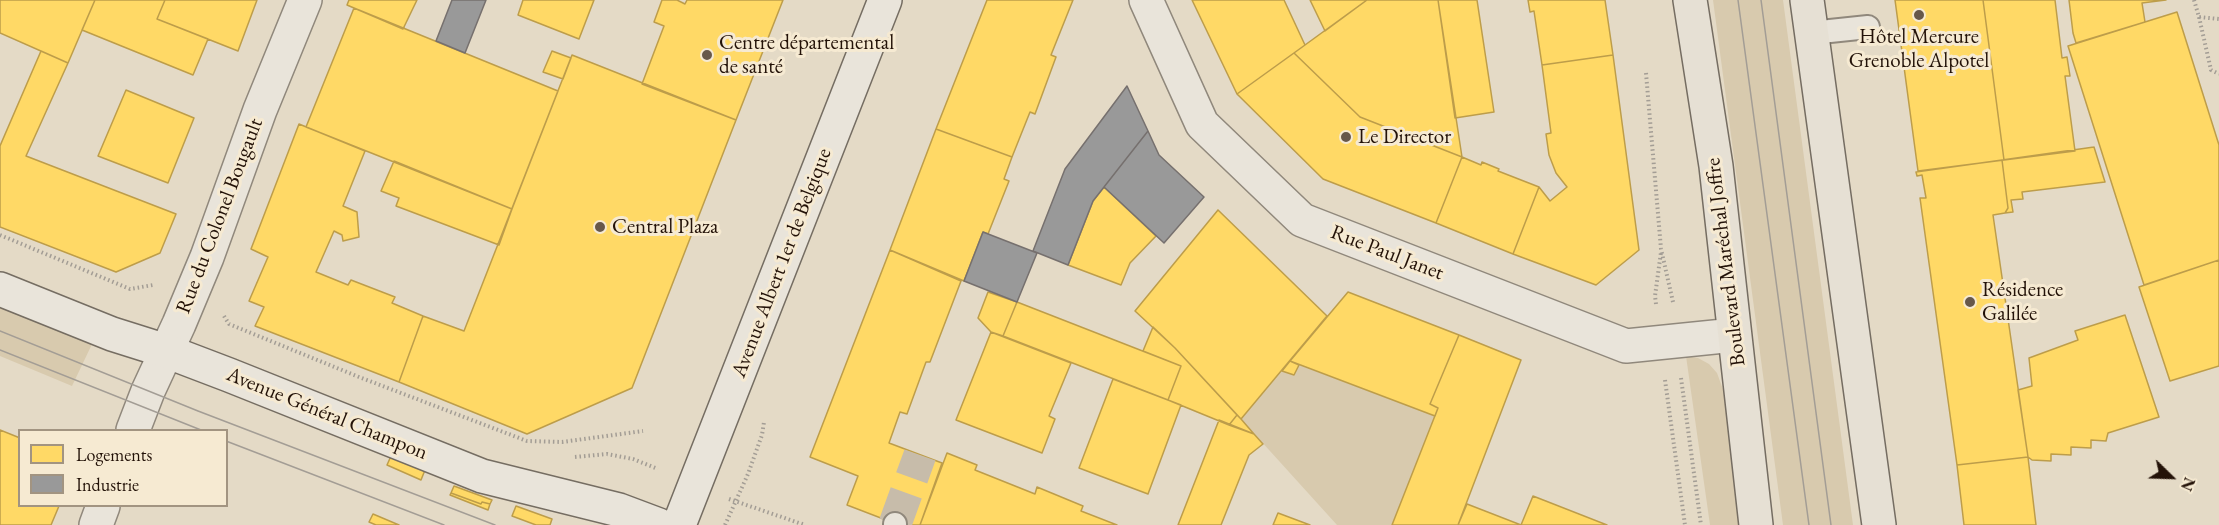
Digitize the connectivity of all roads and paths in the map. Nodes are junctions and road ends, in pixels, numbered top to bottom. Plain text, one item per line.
1 (305, 0) edge
2 (885, 0) edge
3 (1146, 0) edge
4 (1690, 0) edge
5 (1807, 0) edge
6 (2194, 0) edge
7 (2199, 17) junction
8 (2219, 19) edge
9 (1868, 27) dead end
10 (1811, 33) junction
11 (1646, 74) dead end
12 (2219, 74) edge
13 (0, 236) edge
14 (1661, 249) junction
15 (162, 284) dead end
16 (0, 289) edge
17 (230, 324) dead end
18 (1734, 335) junction
19 (1669, 341) junction
20 (166, 351) junction
21 (133, 429) edge
22 (643, 431) dead end
23 (103, 507) edge
24 (96, 525) edge
25 (659, 525) edge
26 (679, 525) edge
27 (1685, 525) edge
28 (1701, 525) edge
29 (1756, 525) edge
30 (1879, 525) edge

1 - 20 main road, Rue du Colonel Bougault
2 - 26 main road, Avenue Albert 1er de Belgique
3 - 19 main road, Rue Paul Janet
4 - 18 main road, Boulevard Maréchal Joffre
5 - 10 main road
6 - 7 path
7 - 8 path
7 - 12 path
9 - 10 lane
10 - 30 main road
11 - 14 path
13 - 15 path
14 - 19 path
14 - 19 path
16 - 20 main road, Avenue Général Champon
17 - 22 path
18 - 19 main road, Rue Paul Janet
18 - 29 main road, Boulevard Maréchal Joffre
19 - 27 path
19 - 28 path
20 - 21 main road, Rue du Colonel Bougault
20 - 25 main road, Avenue Général Champon
23 - 24 main road

